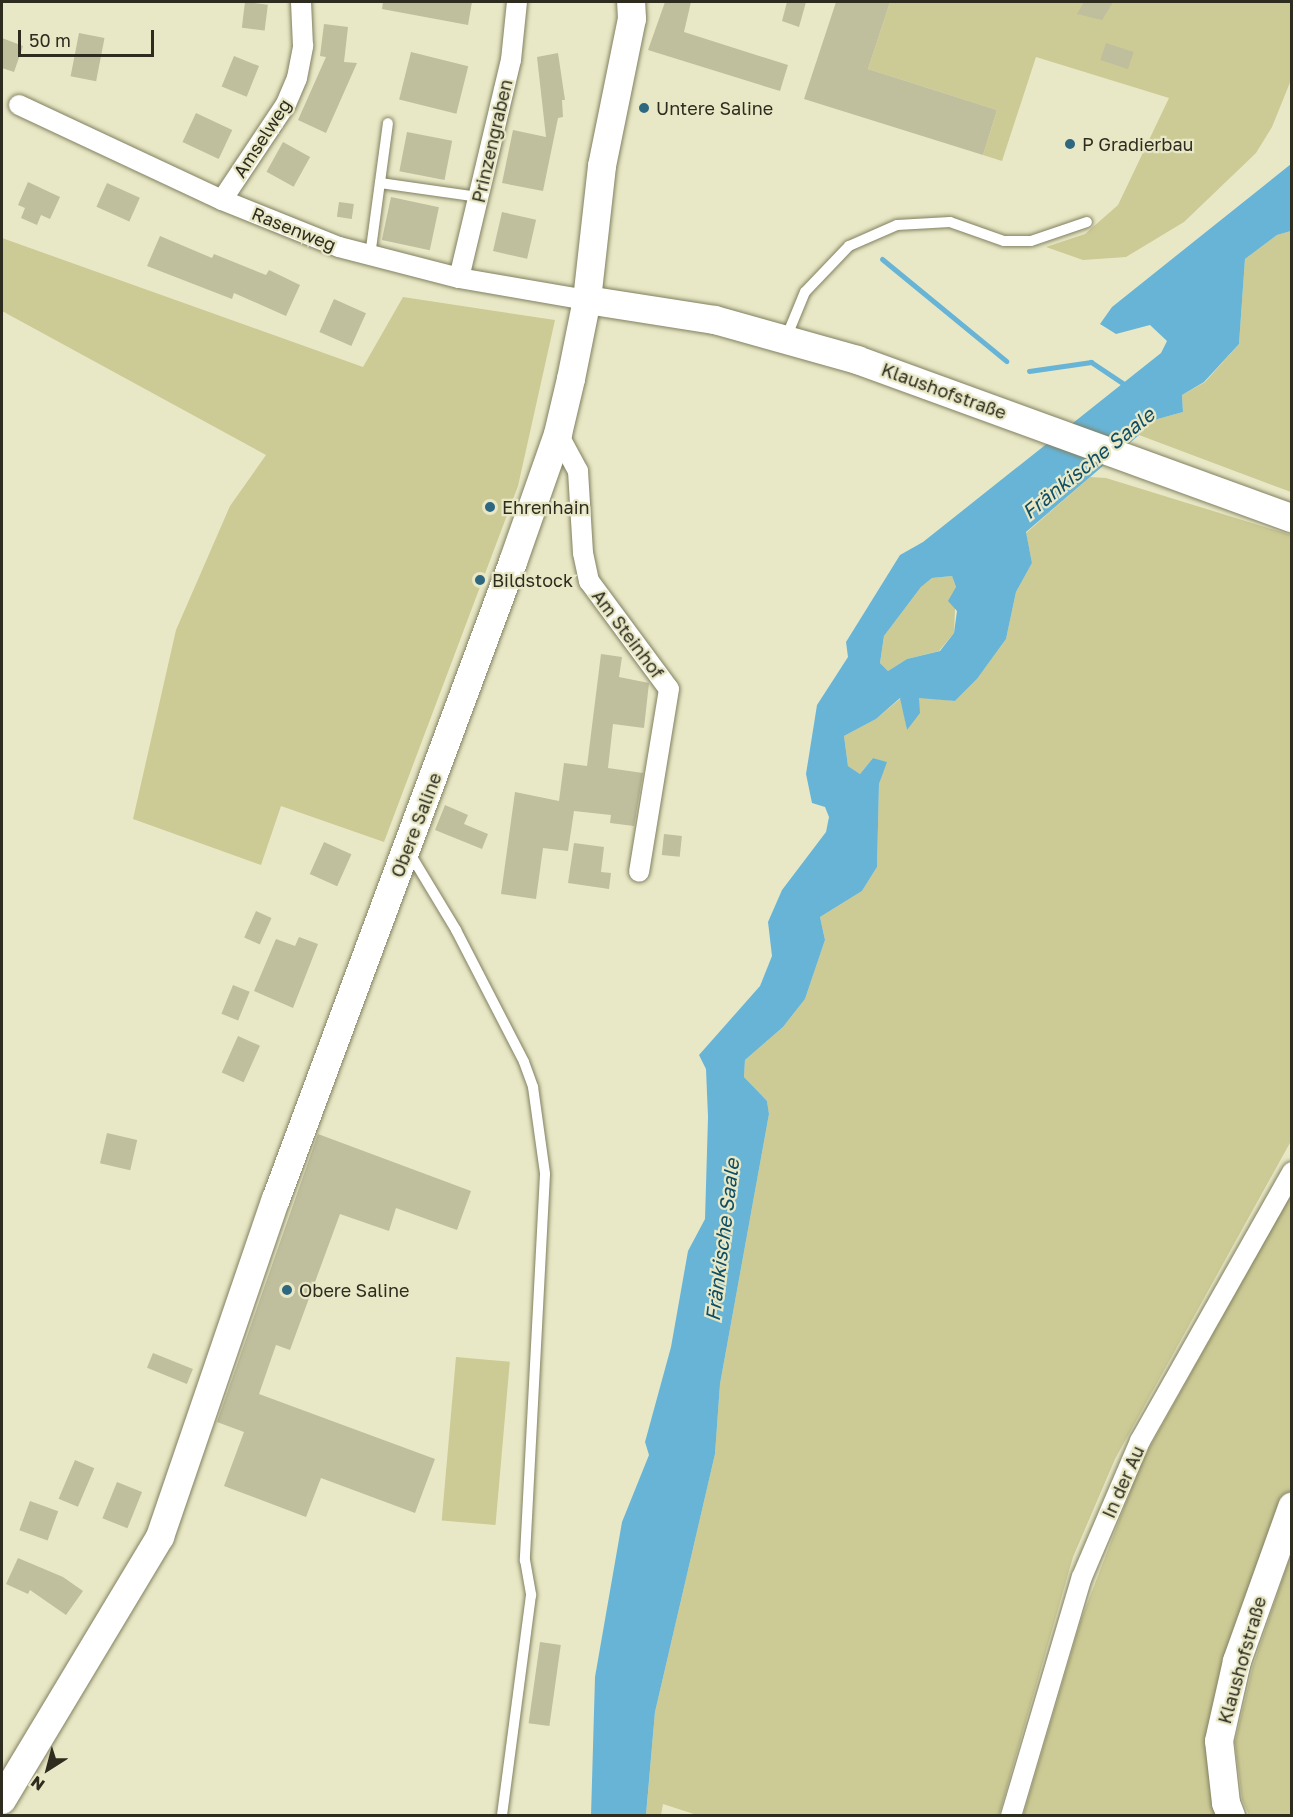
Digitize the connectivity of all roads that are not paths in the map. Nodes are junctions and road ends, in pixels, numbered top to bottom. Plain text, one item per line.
1 (301, 2) edge
2 (517, 2) edge
3 (631, 2) edge
4 (19, 105) dead end
5 (388, 123) dead end
6 (380, 183) junction
7 (478, 197) junction
8 (222, 200) junction
9 (1087, 222) dead end
10 (370, 256) junction
11 (459, 278) junction
12 (587, 300) junction
13 (786, 338) junction
14 (558, 434) junction
15 (1289, 517) edge
16 (408, 849) junction
17 (639, 872) dead end
18 (1292, 1172) edge
19 (1292, 1507) edge
20 (2, 1800) edge
21 (502, 1815) edge
22 (1011, 1815) edge
23 (1231, 1815) edge

1 - 8 street, Amselweg
2 - 7 street, Prinzengraben
3 - 12 main road
4 - 8 street, Rasenweg
5 - 6 lane
6 - 7 lane
6 - 10 lane
7 - 11 street, Prinzengraben
8 - 10 street, Rasenweg
9 - 13 lane
10 - 11 street, Rasenweg
11 - 12 street, Rasenweg
12 - 13 main road, Klaushofstraße
12 - 14 main road
13 - 15 main road, Klaushofstraße
14 - 16 main road, Obere Saline
14 - 17 street, Am Steinhof
16 - 20 main road, Obere Saline
16 - 21 lane
18 - 22 street, In der Au
19 - 23 main road, Klaushofstraße

